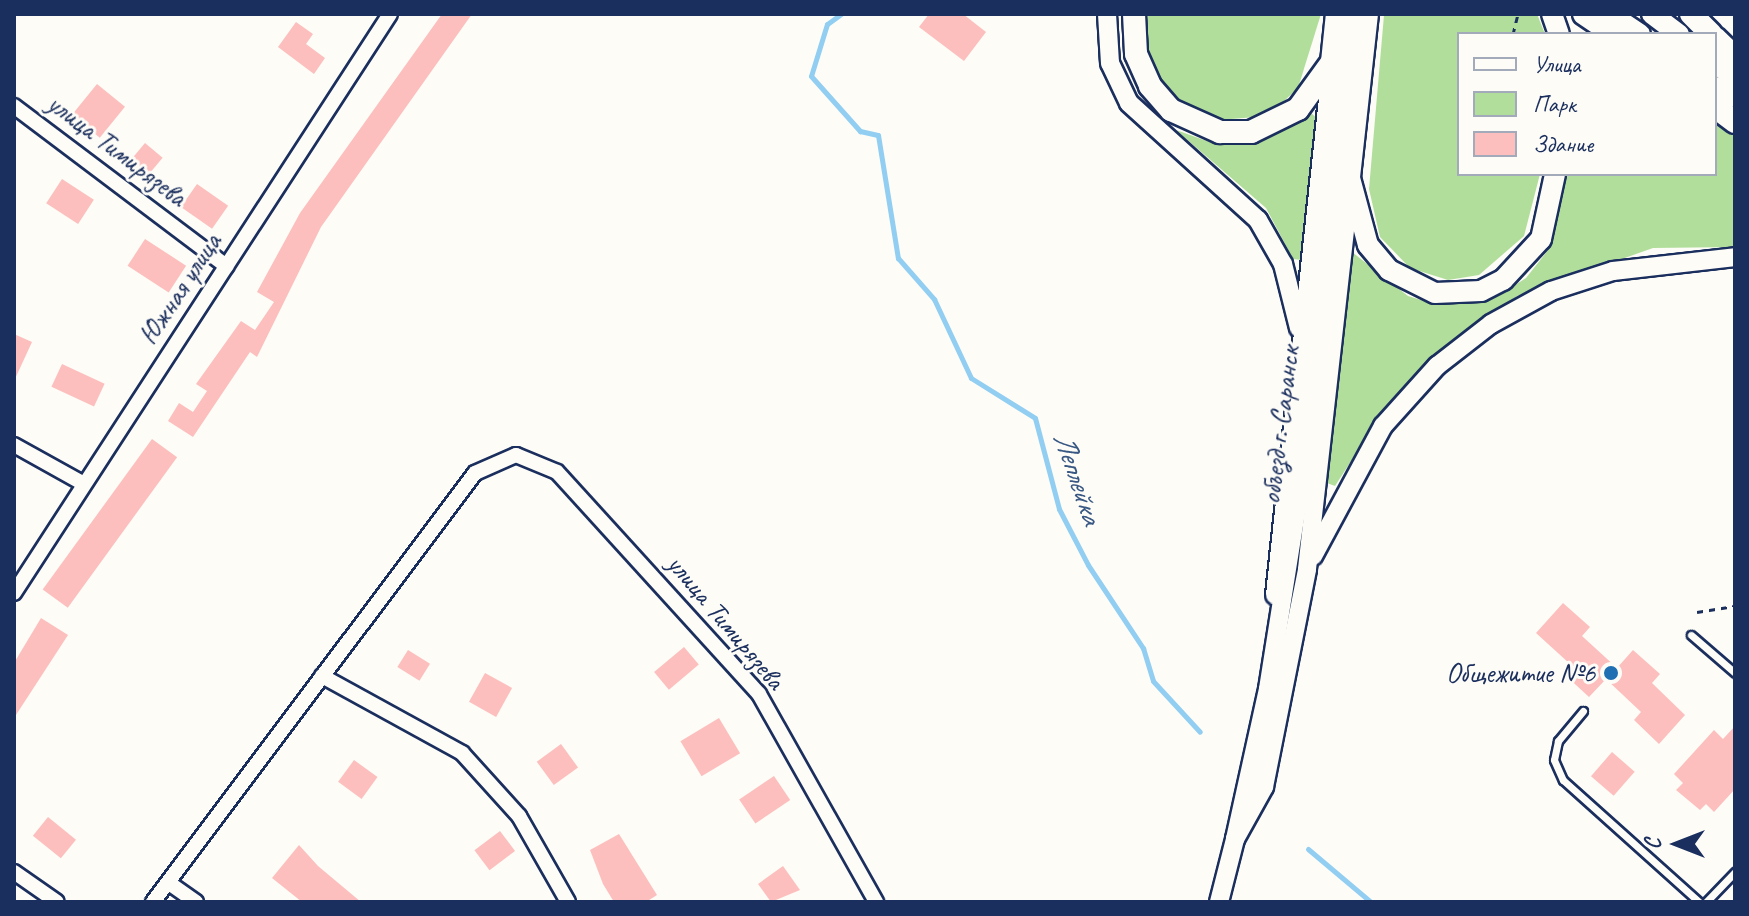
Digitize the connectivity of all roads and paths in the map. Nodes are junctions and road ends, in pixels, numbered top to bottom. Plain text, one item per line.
1 (1107, 14) edge
2 (1134, 14) edge
3 (1337, 14) edge
4 (1353, 14) edge
5 (1368, 14) edge
6 (1584, 14) edge
7 (1610, 14) edge
8 (1652, 14) edge
9 (1676, 14) edge
10 (1691, 14) edge
11 (383, 16) edge
12 (1611, 32) edge
13 (1637, 32) edge
14 (1676, 32) edge
15 (1702, 32) edge
16 (1706, 32) edge
17 (1719, 47) edge
18 (1332, 62) junction
19 (1735, 79) edge
20 (1717, 88) edge
21 (1735, 97) edge
22 (14, 106) edge
23 (1717, 108) edge
24 (1735, 122) edge
25 (1555, 176) edge
26 (1350, 178) junction
27 (1735, 257) edge
28 (226, 266) junction
29 (1302, 350) junction
30 (14, 445) edge
31 (84, 484) junction
32 (1307, 569) junction
33 (14, 593) edge
34 (1735, 606) edge
35 (1697, 612) dead end
36 (1691, 635) dead end
37 (1735, 673) edge
38 (1271, 674) junction
39 (322, 676) junction
40 (1583, 711) dead end
41 (1235, 839) junction
42 (14, 872) edge
43 (1735, 872) edge
44 (169, 883) junction
45 (57, 902) edge
46 (153, 902) edge
47 (196, 902) edge
48 (568, 902) edge
49 (876, 902) edge
50 (1219, 902) edge
51 (1699, 902) edge
52 (1706, 902) edge

1 - 29 street
2 - 18 main road
3 - 18 main road
4 - 38 street, объезд г. Саранск
5 - 26 main road
6 - 12 main road
7 - 13 main road
8 - 14 main road
9 - 15 main road
10 - 16 main road
11 - 28 street, Южная улица
17 - 19 main road
18 - 29 street
20 - 21 main road
22 - 28 street, улица Тимирязева
23 - 24 main road
25 - 26 main road
26 - 32 street
27 - 32 street
28 - 31 street, Южная улица
29 - 38 street
30 - 31 street
31 - 33 street, Южная улица
32 - 41 street
34 - 35 path
36 - 37 lane
38 - 41 street, объезд г. Саранск
39 - 44 street
39 - 48 street
39 - 49 street, улица Тимирязева
40 - 51 lane
41 - 50 street
42 - 45 street
43 - 52 lane
44 - 46 street
44 - 47 street

